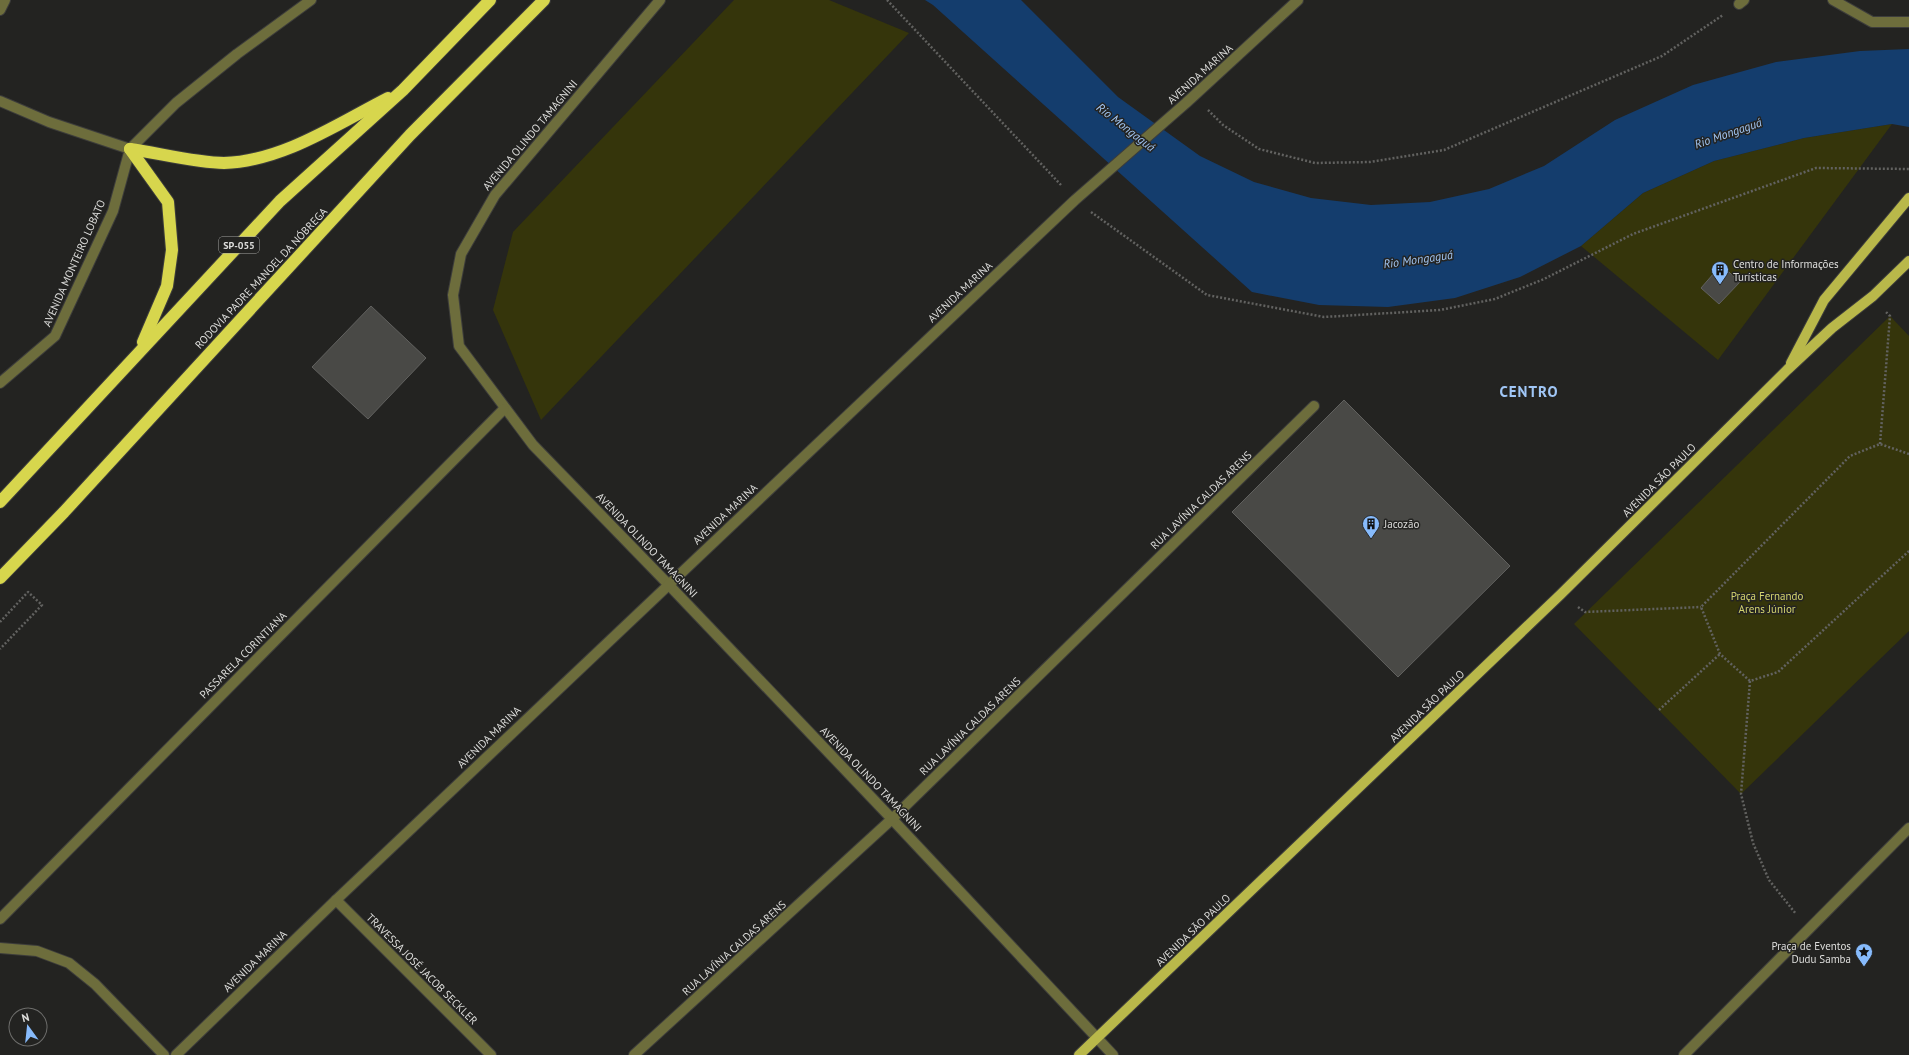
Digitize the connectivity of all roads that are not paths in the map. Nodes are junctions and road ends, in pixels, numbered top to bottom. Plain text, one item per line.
1 (5, 0) edge
2 (311, 0) edge
3 (490, 0) edge
4 (544, 0) edge
5 (660, 0) edge
6 (1298, 0) edge
7 (1833, 0) edge
8 (0, 10) edge
9 (1909, 22) edge
10 (403, 90) junction
11 (0, 101) edge
12 (130, 149) junction
13 (1909, 198) edge
14 (1909, 261) edge
15 (140, 350) junction
16 (1787, 370) junction
17 (0, 383) edge
18 (1314, 406) dead end
19 (504, 409) junction
20 (0, 502) edge
21 (0, 578) edge
22 (668, 584) junction
23 (892, 819) junction
24 (1909, 828) edge
25 (336, 900) junction
26 (0, 919) edge
27 (0, 948) edge
28 (1098, 1038) junction
29 (164, 1055) edge
30 (176, 1055) edge
31 (491, 1055) edge
32 (634, 1055) edge
33 (1079, 1055) edge
34 (1113, 1055) edge
35 (1684, 1055) edge

1 - 8 street
2 - 12 street, AVENIDA MONTEIRO LOBATO
3 - 10 highway, SP-055
4 - 21 highway, RODOVIA PADRE MANOEL DA NÓBREGA
5 - 19 street, AVENIDA OLINDO TAMAGNINI
6 - 22 street, AVENIDA MARINA
7 - 9 street
10 - 12 highway
10 - 15 highway, SP-055
11 - 12 street
12 - 15 highway
12 - 17 street, AVENIDA MONTEIRO LOBATO
13 - 16 main road, AVENIDA SÃO PAULO
14 - 16 main road, AVENIDA SÃO PAULO
15 - 20 highway, SP-055
16 - 28 main road, AVENIDA SÃO PAULO
18 - 23 street, RUA LAVÍNIA CALDAS ARENS
19 - 22 street, AVENIDA OLINDO TAMAGNINI
19 - 26 street, PASSARELA CORINTIANA
22 - 23 street, AVENIDA OLINDO TAMAGNINI
22 - 25 street, AVENIDA MARINA
23 - 28 street, AVENIDA OLINDO TAMAGNINI
23 - 32 street, RUA LAVÍNIA CALDAS ARENS
24 - 35 street
25 - 30 street, AVENIDA MARINA
25 - 31 street, TRAVESSA JOSÉ JACOB SECKLER
27 - 29 street
28 - 33 main road, AVENIDA SÃO PAULO
28 - 34 street, AVENIDA OLINDO TAMAGNINI

